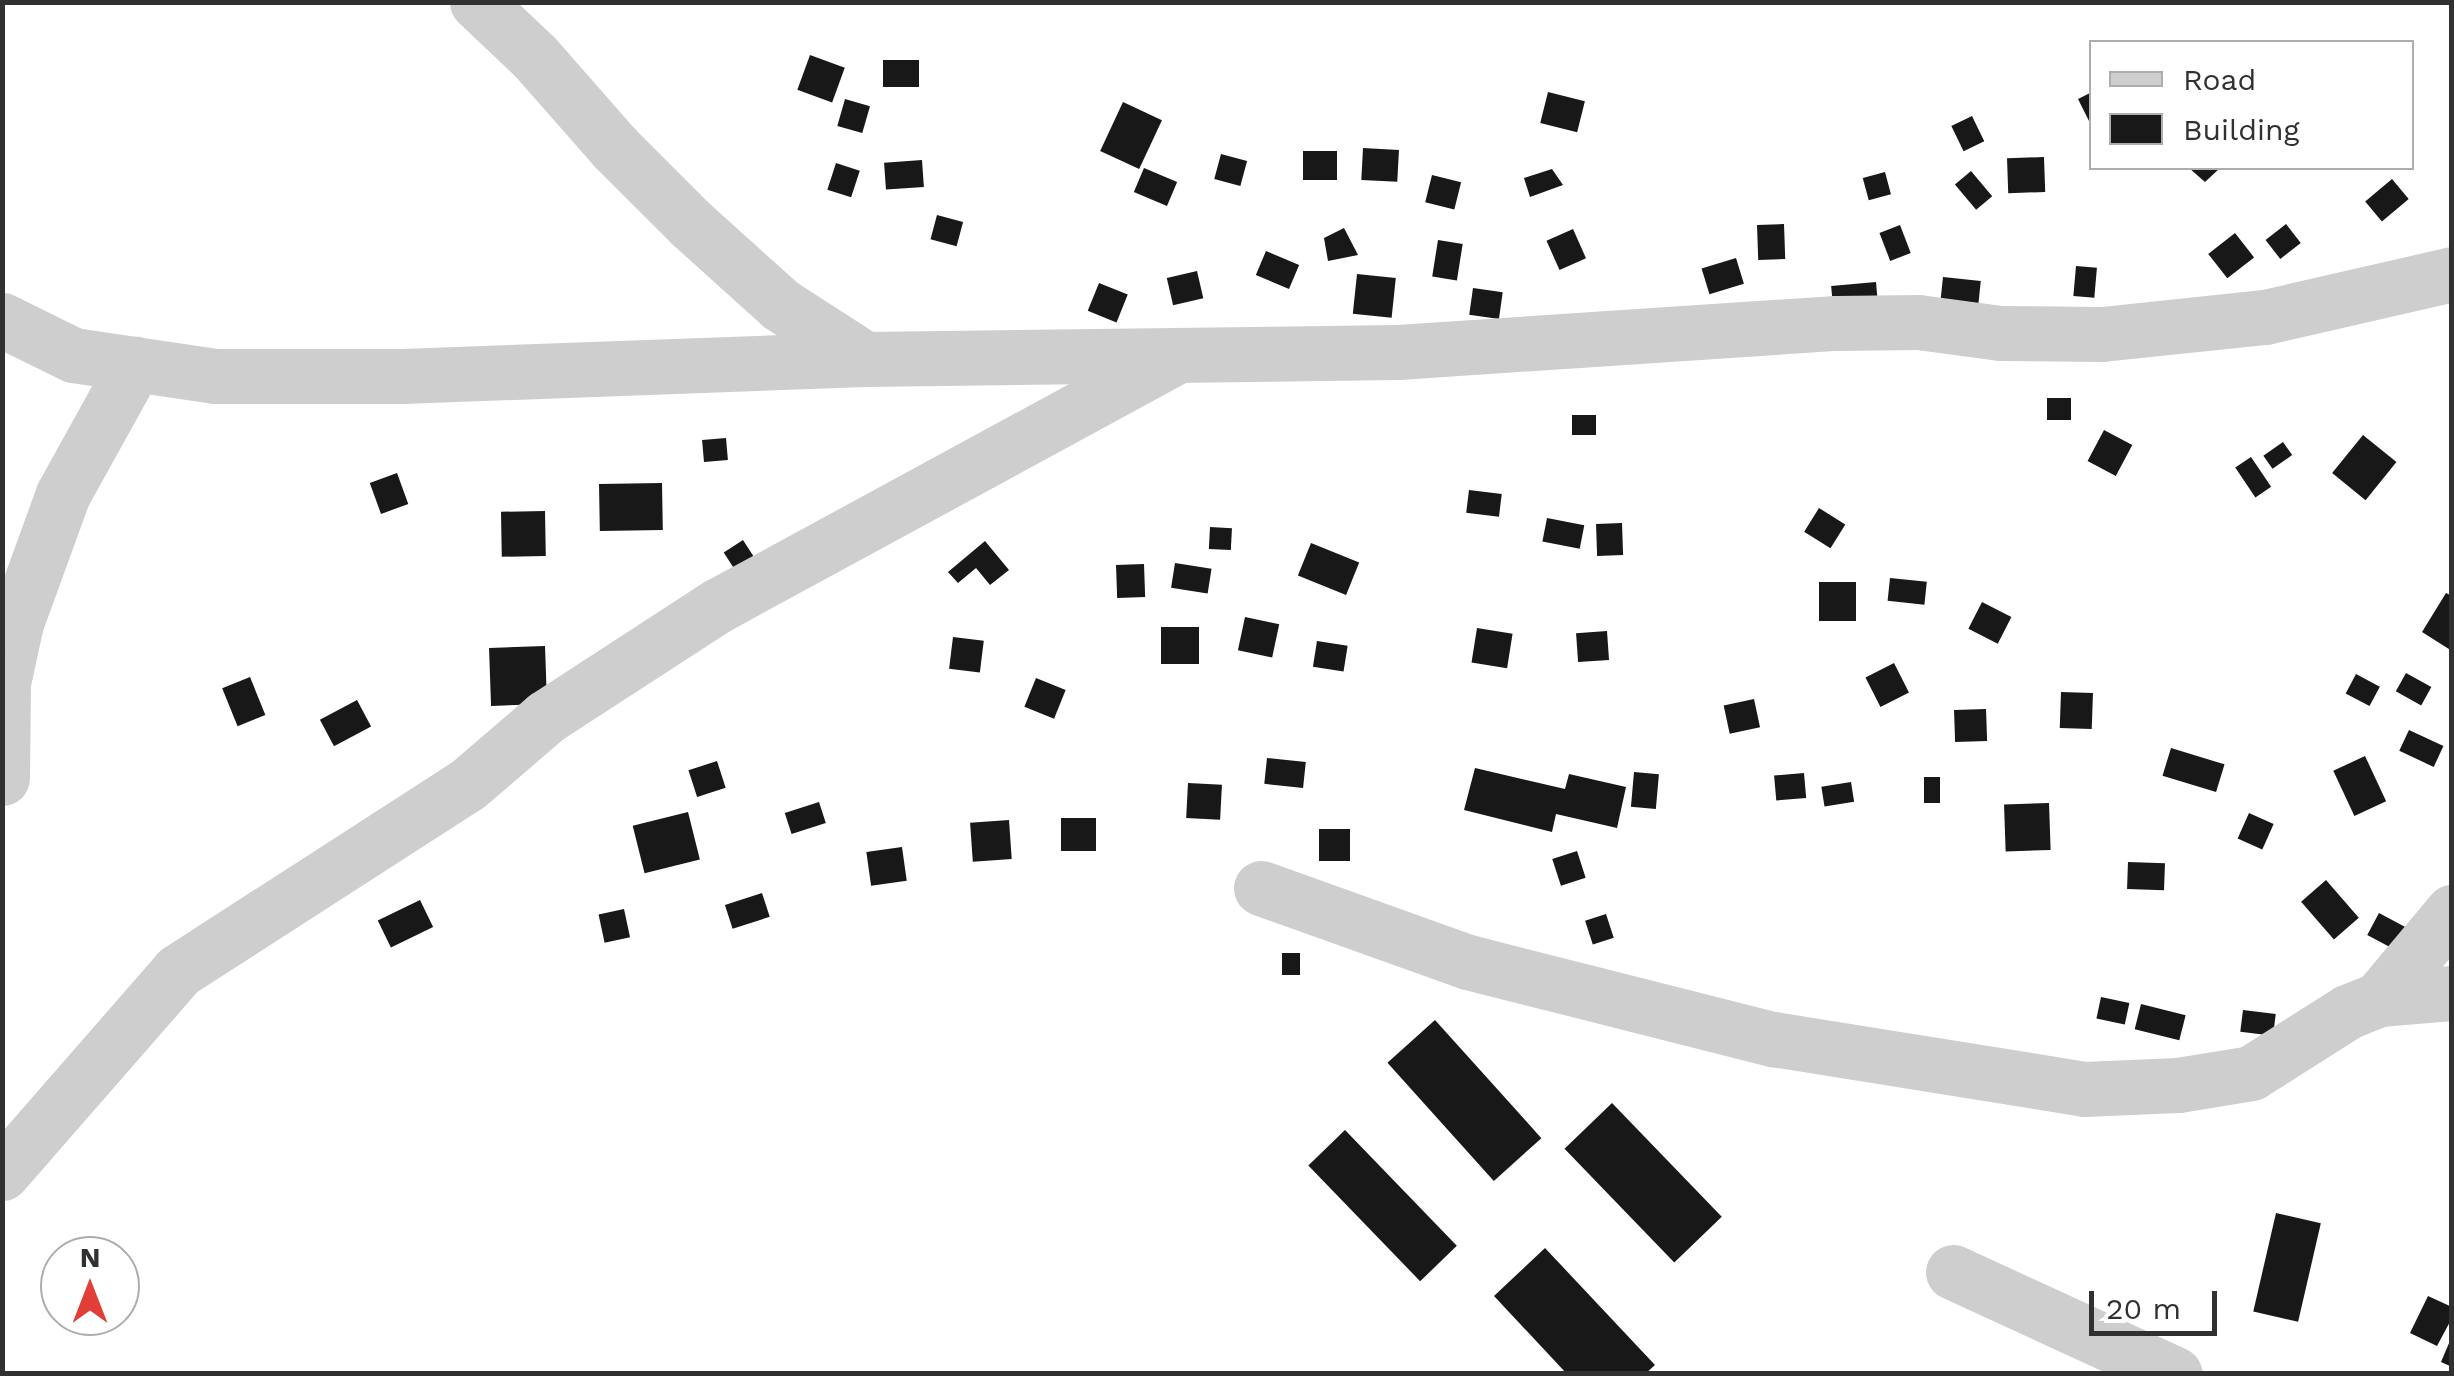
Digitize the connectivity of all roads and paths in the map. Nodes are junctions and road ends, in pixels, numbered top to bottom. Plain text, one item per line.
1 (477, 2) edge
2 (2452, 274) edge
3 (2, 320) edge
4 (1182, 354) junction
5 (865, 359) junction
6 (135, 364) junction
7 (2, 778) edge
8 (1261, 888) dead end
9 (2452, 912) edge
10 (2452, 993) edge
11 (2379, 1000) junction
12 (2, 1173) edge
13 (1952, 1272) dead end
14 (2175, 1374) edge

1 - 5 street
2 - 4 street
3 - 6 street
4 - 5 street
4 - 12 street
5 - 6 street
6 - 7 street
8 - 11 street
9 - 11 street
10 - 11 street
13 - 14 street

